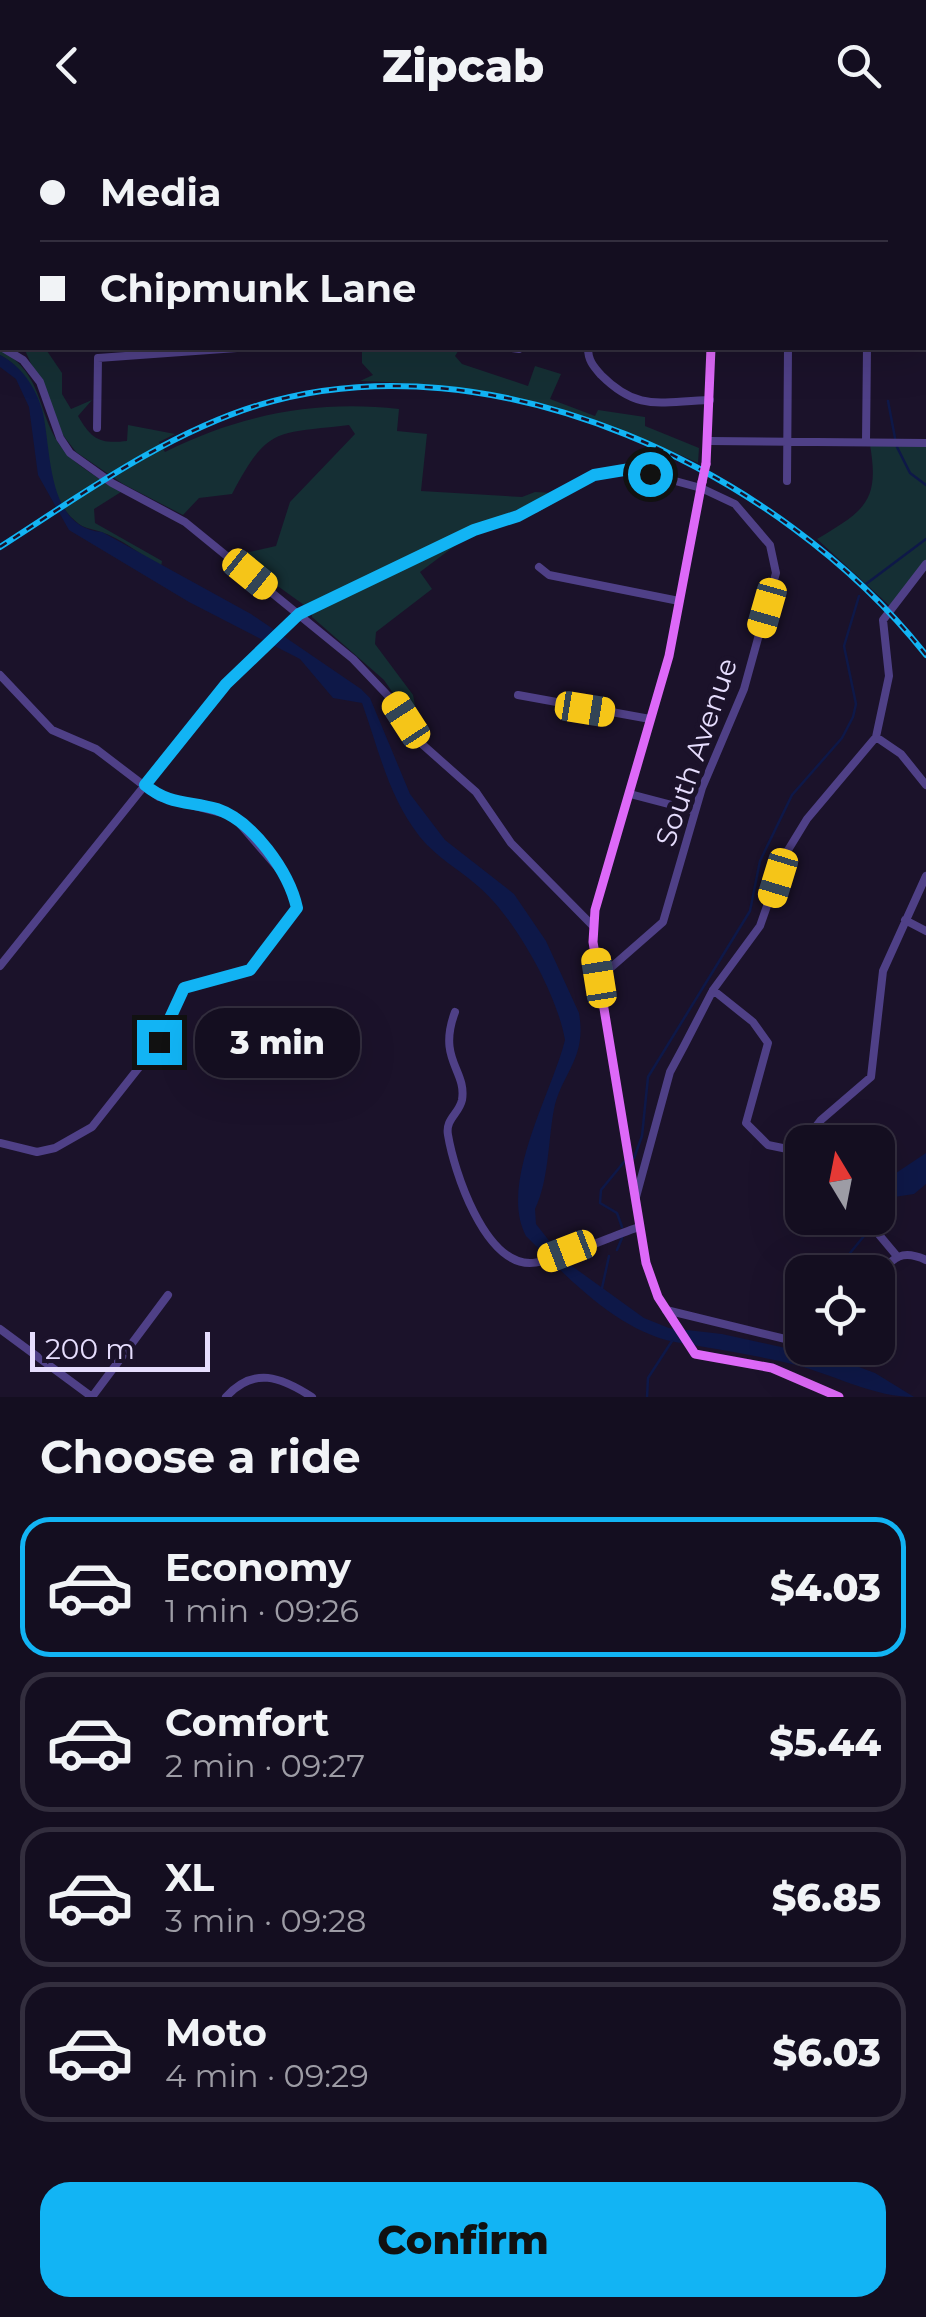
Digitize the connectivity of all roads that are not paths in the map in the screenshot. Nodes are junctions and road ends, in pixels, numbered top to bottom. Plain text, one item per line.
1 (7, 350) edge
2 (209, 350) edge
3 (589, 350) edge
4 (711, 350) edge
5 (788, 350) edge
6 (867, 350) edge
7 (710, 400) junction
8 (97, 428) dead end
9 (710, 440) junction
10 (787, 441) junction
11 (866, 441) junction
12 (926, 442) edge
13 (787, 481) dead end
14 (702, 485) junction
15 (926, 564) edge
16 (540, 566) dead end
17 (679, 600) junction
18 (299, 614) junction
19 (0, 675) edge
20 (518, 695) dead end
21 (650, 719) junction
22 (876, 736) junction
23 (145, 785) junction
24 (926, 785) edge
25 (630, 794) junction
26 (694, 811) junction
27 (926, 876) edge
28 (905, 920) junction
29 (592, 925) junction
30 (926, 931) edge
31 (0, 966) edge
32 (599, 978) junction
33 (713, 990) junction
34 (455, 1012) dead end
35 (817, 1125) edge
36 (0, 1142) edge
37 (785, 1146) edge
38 (635, 1201) junction
39 (639, 1226) junction
40 (879, 1235) edge
41 (896, 1255) joint
42 (926, 1260) edge
43 (168, 1295) dead end
44 (665, 1310) junction
45 (0, 1328) edge
46 (785, 1339) edge
47 (813, 1393) edge
48 (92, 1397) edge
49 (226, 1397) edge
50 (312, 1397) edge
51 (840, 1397) edge

1 - 18 street
2 - 8 street
3 - 7 street
4 - 7 main road
5 - 10 street
6 - 11 street
7 - 9 main road
9 - 10 street
9 - 14 main road, bridge
10 - 11 street
10 - 13 street
11 - 12 street
14 - 17 main road
14 - 18 street, South Avenue
14 - 26 street, South Avenue
15 - 22 street
16 - 17 street
17 - 21 main road
18 - 23 street, South Avenue
18 - 29 street
19 - 23 street
20 - 21 street
21 - 25 main road
22 - 24 street
22 - 33 street
23 - 31 street, South Avenue
23 - 36 street
25 - 26 street
25 - 29 main road
26 - 32 street, South Avenue
27 - 28 street
28 - 30 street
28 - 35 street
29 - 32 main road
32 - 38 main road
33 - 37 street
33 - 38 street
34 - 39 street
38 - 39 main road
39 - 44 main road
40 - 41 street
41 - 42 street
43 - 48 street
44 - 46 street
44 - 47 main road
45 - 48 street
47 - 51 main road
49 - 50 street

